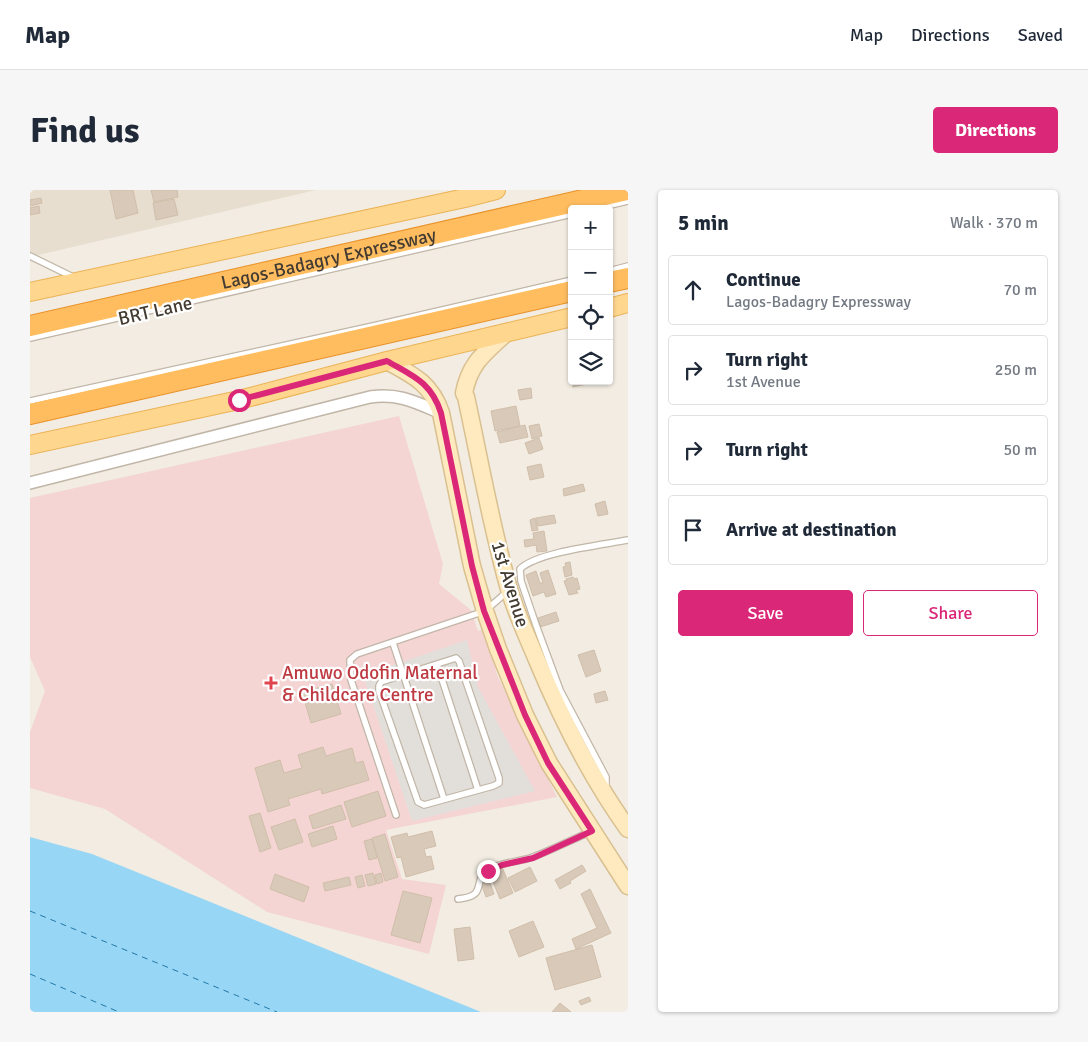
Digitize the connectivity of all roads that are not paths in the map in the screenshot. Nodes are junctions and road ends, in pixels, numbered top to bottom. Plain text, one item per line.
1 (496, 190) edge
2 (627, 190) edge
3 (628, 201) edge
4 (611, 205) edge
5 (568, 215) edge
6 (30, 256) edge
7 (628, 266) edge
8 (613, 270) edge
9 (628, 278) edge
10 (82, 281) junction
11 (568, 281) edge
12 (613, 281) edge
13 (30, 292) edge
14 (568, 292) edge
15 (628, 303) edge
16 (613, 307) edge
17 (568, 318) edge
18 (30, 326) edge
19 (507, 332) junction
20 (30, 338) edge
21 (387, 361) junction
22 (30, 401) edge
23 (441, 413) junction
24 (30, 414) edge
25 (30, 445) edge
26 (30, 483) edge
27 (628, 540) edge
28 (509, 590) junction
29 (484, 611) junction
30 (393, 643) junction
31 (437, 664) junction
32 (403, 674) junction
33 (596, 782) junction
34 (478, 790) junction
35 (444, 799) junction
36 (396, 816) dead end
37 (628, 829) edge
38 (592, 831) junction
39 (628, 886) edge
40 (458, 899) dead end

1 - 10 main road, Lagos-Badagry Expressway
2 - 18 highway, Lagos-Badagry Expressway
3 - 4 lane
5 - 20 lane, BRT Lane
6 - 10 lane
7 - 8 lane
9 - 12 highway
10 - 13 main road, Lagos-Badagry Expressway
11 - 22 lane
14 - 24 highway
15 - 16 main road
17 - 19 main road
19 - 21 main road
19 - 28 main road, 1st Avenue
21 - 23 main road, 1st Avenue
21 - 25 main road
23 - 26 street
23 - 29 main road, 1st Avenue
27 - 33 lane
28 - 29 lane
28 - 33 main road, 1st Avenue
29 - 30 lane
29 - 38 main road, 1st Avenue
30 - 32 lane
30 - 36 lane
31 - 32 lane
31 - 34 lane
31 - 34 lane
32 - 35 lane
32 - 35 lane
33 - 37 main road, 1st Avenue
34 - 35 lane
38 - 39 main road, 1st Avenue
38 - 40 lane

